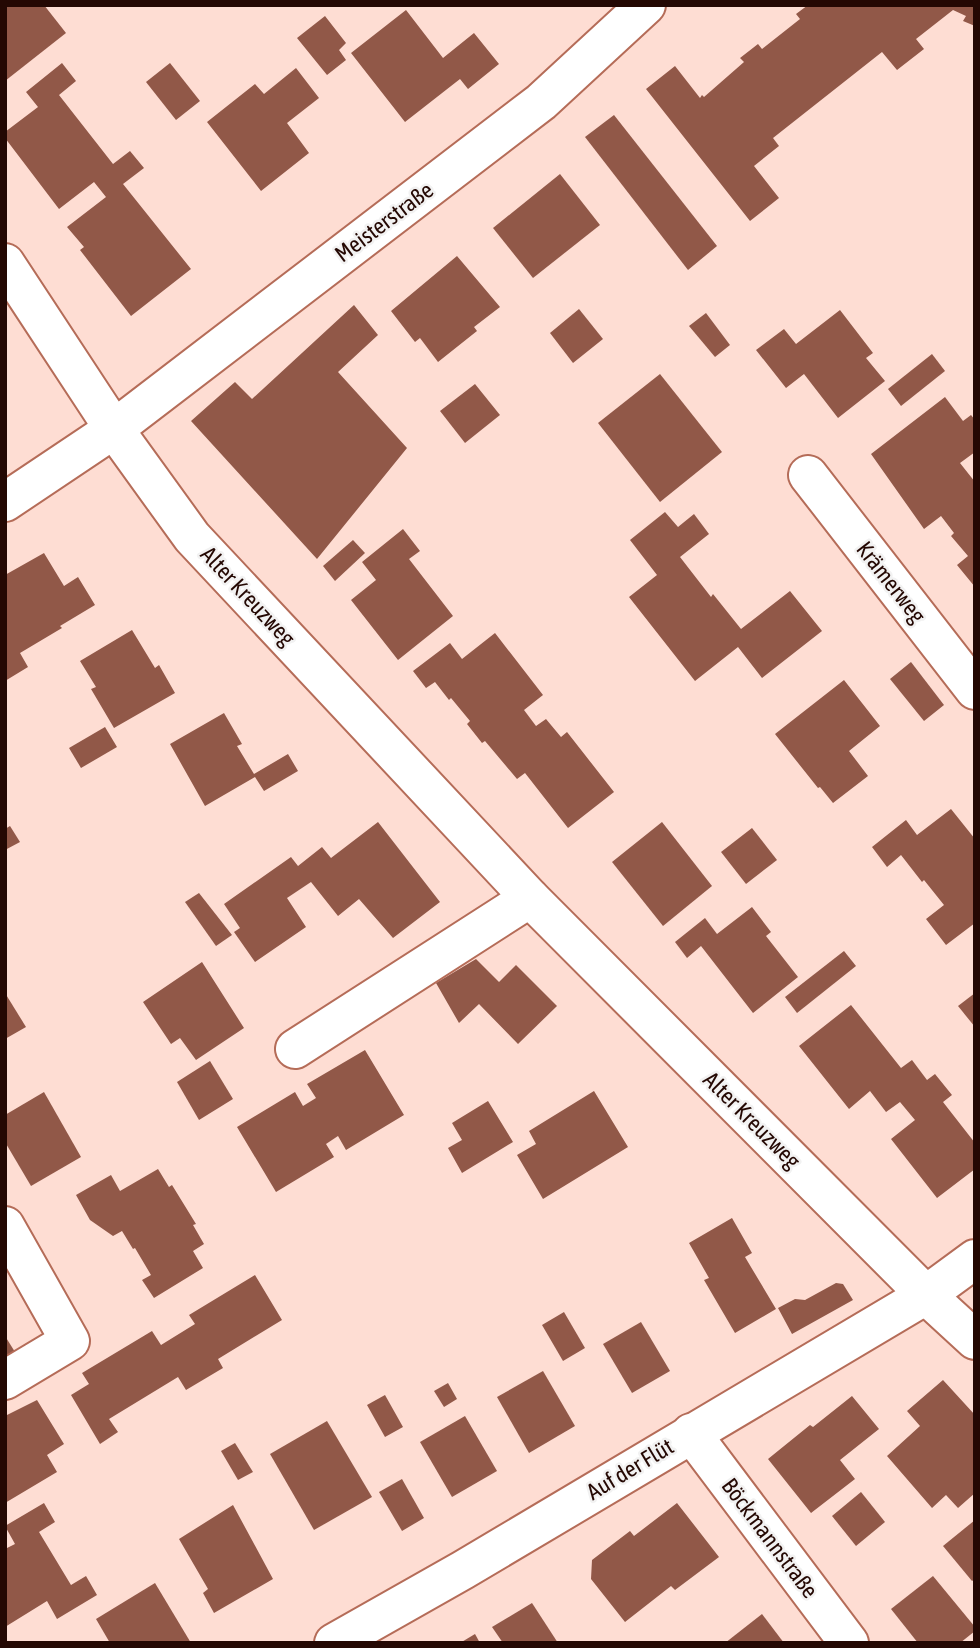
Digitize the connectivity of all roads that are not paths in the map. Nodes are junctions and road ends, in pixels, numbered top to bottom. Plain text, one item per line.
1 (646, 5) edge
2 (5, 263) edge
3 (114, 429) junction
4 (808, 475) dead end
5 (5, 502) edge
6 (975, 690) edge
7 (530, 898) junction
8 (295, 1049) dead end
9 (5, 1226) edge
10 (975, 1259) edge
11 (926, 1295) junction
12 (975, 1340) edge
13 (5, 1380) edge
14 (691, 1433) junction
15 (334, 1643) edge
16 (849, 1643) edge

1 - 3 street, Meisterstraße
2 - 3 street, Alter Kreuzweg
3 - 5 street, Meisterstraße
3 - 7 street, Alter Kreuzweg
4 - 6 street, Krämerweg
7 - 8 street
7 - 11 street, Alter Kreuzweg
9 - 13 street
10 - 11 street, Auf der Flüt
11 - 12 street, Alter Kreuzweg
11 - 14 street, Auf der Flüt
14 - 15 street, Auf der Flüt
14 - 16 street, Böckmannstraße

